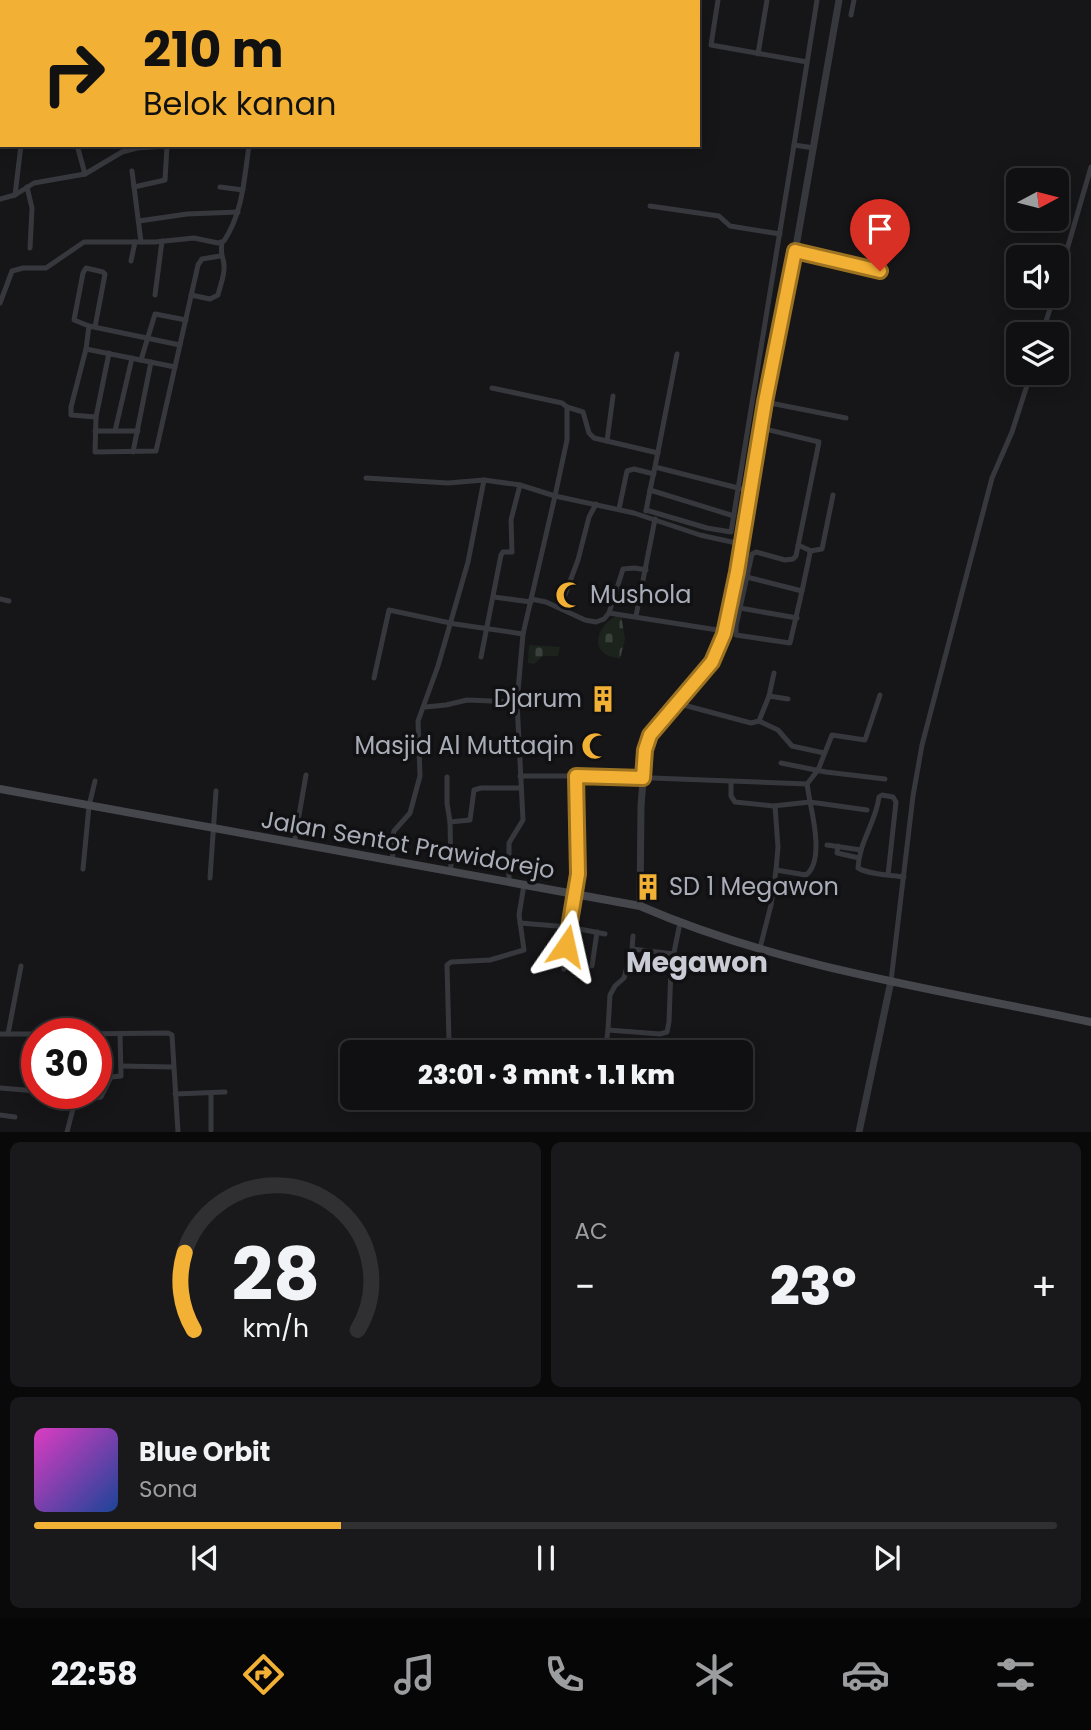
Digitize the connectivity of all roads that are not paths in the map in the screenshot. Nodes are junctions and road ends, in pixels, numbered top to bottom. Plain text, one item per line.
1 (718, 0) edge
2 (767, 0) edge
3 (817, 0) edge
4 (839, 0) edge
5 (854, 0) edge
6 (851, 15) dead end
7 (758, 54) junction
8 (807, 62) junction
9 (21, 147) edge
10 (78, 147) edge
11 (152, 147) edge
12 (167, 147) edge
13 (248, 147) edge
14 (803, 147) junction
15 (1091, 167) edge
16 (132, 171) dead end
17 (85, 174) junction
18 (27, 187) junction
19 (134, 187) junction
20 (220, 187) dead end
21 (243, 190) junction
22 (15, 195) junction
23 (0, 199) edge
24 (650, 206) dead end
25 (238, 212) junction
26 (139, 220) junction
27 (780, 234) junction
28 (162, 241) junction
29 (138, 242) junction
30 (222, 242) junction
31 (1068, 245) edge
32 (30, 247) dead end
33 (795, 251) junction
34 (220, 256) junction
35 (131, 261) dead end
36 (880, 271) dead end
37 (155, 295) dead end
38 (191, 295) junction
39 (0, 303) edge
40 (186, 320) junction
41 (92, 326) junction
42 (147, 338) junction
43 (180, 345) junction
44 (86, 349) junction
45 (110, 353) junction
46 (677, 354) dead end
47 (132, 358) junction
48 (141, 360) junction
49 (151, 362) junction
50 (175, 367) junction
51 (759, 369) junction
52 (771, 371) junction
53 (1027, 385) edge
54 (492, 388) dead end
55 (613, 396) dead end
56 (766, 402) junction
57 (567, 407) junction
58 (96, 417) junction
59 (846, 418) dead end
60 (763, 428) junction
61 (95, 431) junction
62 (115, 431) junction
63 (138, 431) junction
64 (747, 438) junction
65 (759, 440) junction
66 (607, 441) junction
67 (133, 452) junction
68 (657, 453) junction
69 (654, 470) junction
70 (366, 478) dead end
71 (484, 480) junction
72 (520, 485) junction
73 (740, 488) junction
74 (650, 490) junction
75 (750, 491) junction
76 (833, 495) dead end
77 (555, 496) junction
78 (596, 504) junction
79 (619, 509) junction
80 (646, 513) junction
81 (734, 516) junction
82 (655, 519) junction
83 (741, 544) junction
84 (798, 545) junction
85 (810, 551) junction
86 (743, 565) junction
87 (646, 570) junction
88 (747, 578) junction
89 (738, 591) junction
90 (802, 591) junction
91 (494, 597) junction
92 (0, 599) edge
93 (9, 601) dead end
94 (531, 601) junction
95 (560, 608) junction
96 (740, 608) junction
97 (609, 613) junction
98 (636, 617) junction
99 (797, 618) junction
100 (451, 623) junction
101 (488, 628) junction
102 (724, 631) junction
103 (523, 634) junction
104 (736, 635) junction
105 (734, 644) dead end
106 (481, 657) dead end
107 (774, 673) dead end
108 (374, 678) dead end
109 (880, 695) dead end
110 (769, 696) junction
111 (788, 699) dead end
112 (517, 702) junction
113 (676, 703) junction
114 (425, 707) junction
115 (759, 722) junction
116 (824, 753) junction
117 (782, 764) dead end
118 (818, 771) junction
119 (306, 775) dead end
120 (520, 776) junction
121 (576, 776) junction
122 (447, 777) dead end
123 (643, 778) junction
124 (885, 779) dead end
125 (95, 781) dead end
126 (731, 782) junction
127 (807, 785) junction
128 (521, 788) junction
129 (0, 789) edge
130 (216, 791) dead end
131 (810, 802) junction
132 (89, 806) junction
133 (775, 806) junction
134 (867, 810) dead end
135 (450, 822) junction
136 (213, 829) junction
137 (294, 844) junction
138 (827, 845) dead end
139 (838, 846) junction
140 (861, 850) junction
141 (859, 858) junction
142 (393, 862) junction
143 (83, 869) dead end
144 (776, 870) junction
145 (450, 871) junction
146 (888, 875) junction
147 (904, 877) junction
148 (210, 878) dead end
149 (509, 882) junction
150 (524, 885) junction
151 (576, 894) junction
152 (640, 906) junction
153 (520, 923) junction
154 (680, 923) junction
155 (569, 927) junction
156 (597, 932) junction
157 (605, 934) dead end
158 (633, 936) dead end
159 (760, 948) junction
160 (632, 950) junction
161 (674, 954) junction
162 (21, 966) dead end
163 (592, 966) dead end
164 (564, 969) dead end
165 (891, 981) junction
166 (1091, 1022) edge
167 (608, 1030) junction
168 (0, 1034) edge
169 (8, 1034) junction
170 (21, 1034) edge
171 (112, 1034) edge
172 (120, 1034) junction
173 (449, 1040) edge
174 (607, 1040) edge
175 (121, 1066) junction
176 (173, 1067) junction
177 (112, 1076) edge
178 (0, 1088) edge
179 (21, 1090) edge
180 (225, 1092) dead end
181 (211, 1093) junction
182 (175, 1094) junction
183 (73, 1109) edge
184 (0, 1115) edge
185 (15, 1117) dead end
186 (211, 1130) edge
187 (67, 1132) edge
188 (178, 1132) edge
189 (859, 1132) edge

1 - 7 street
2 - 7 street
3 - 8 street
4 - 14 street
5 - 6 street
7 - 8 street
8 - 14 street
9 - 22 street
10 - 17 street
11 - 17 street
12 - 19 street
13 - 21 street
14 - 27 street
14 - 33 street
15 - 31 street
16 - 19 street
17 - 18 street
18 - 22 street
18 - 32 street
19 - 26 street
20 - 21 street
21 - 25 street
22 - 23 street
24 - 27 street
25 - 26 street
25 - 30 street
26 - 29 street
27 - 51 street
28 - 29 street
28 - 30 street
28 - 37 street
29 - 35 street
29 - 39 street
30 - 34 street
33 - 36 street
33 - 52 street
34 - 38 street
34 - 38 street
38 - 40 street
40 - 42 street
40 - 43 street
41 - 41 street
41 - 42 street
41 - 44 street
42 - 43 street
42 - 48 street
43 - 50 street
44 - 45 street
44 - 58 street
45 - 47 street
45 - 58 street
46 - 68 street
47 - 48 street
47 - 62 street
48 - 49 street
49 - 50 street
49 - 63 street
50 - 67 street
51 - 52 street
51 - 64 street
52 - 56 street
53 - 147 street
54 - 57 street
55 - 66 street
56 - 59 street
56 - 60 street
57 - 66 street
57 - 77 street
58 - 61 street
60 - 65 street
60 - 84 street
61 - 62 street
61 - 67 street
62 - 63 street
63 - 67 street
64 - 65 street
64 - 73 street
65 - 75 street
66 - 68 street
68 - 69 street
69 - 73 street
69 - 74 street
69 - 79 street
70 - 71 street
71 - 72 street
71 - 100 street
72 - 77 street
72 - 91 street
73 - 75 street
73 - 81 street
74 - 80 street
74 - 81 street
75 - 83 street
76 - 85 street
77 - 78 street
77 - 94 street
78 - 79 street
78 - 95 street
79 - 80 street
80 - 81 street
80 - 82 street
82 - 83 street
82 - 87 street
83 - 86 street
84 - 85 street
84 - 86 street
85 - 90 street
86 - 88 street
86 - 89 street
87 - 97 street
87 - 98 street
88 - 89 street
88 - 90 street
89 - 96 street
89 - 102 street
90 - 99 street
91 - 94 street
91 - 101 street
92 - 93 street
94 - 95 street
94 - 103 street
95 - 97 street
96 - 99 street
96 - 104 street
97 - 98 street
98 - 102 street
99 - 104 street
100 - 101 street
100 - 108 street
100 - 114 street
101 - 103 street
101 - 106 street
102 - 113 street
103 - 112 street
104 - 105 street
107 - 110 street
109 - 116 street
110 - 111 street
110 - 115 street
112 - 114 street
112 - 120 street
113 - 115 street
113 - 123 street
114 - 142 street
115 - 116 street
116 - 118 street
117 - 118 street
118 - 124 street
118 - 127 street
119 - 137 street
120 - 121 street
120 - 128 street
121 - 123 street
121 - 151 street
122 - 135 street
123 - 126 street
123 - 152 street
125 - 132 street
126 - 127 street
126 - 133 street
127 - 131 street
128 - 135 street
128 - 149 street
129 - 132 main road, Jalan Sentot Prawidorejo
130 - 136 street
131 - 133 street
131 - 134 street
131 - 144 street
132 - 136 main road, Jalan Sentot Prawidorejo
132 - 143 street
133 - 144 street
135 - 145 street
136 - 137 main road, Jalan Sentot Prawidorejo
136 - 148 street
137 - 142 main road, Jalan Sentot Prawidorejo
138 - 139 street
139 - 140 street
139 - 141 street
140 - 141 street
140 - 146 street
141 - 146 street
142 - 145 main road, Jalan Sentot Prawidorejo
144 - 159 street
145 - 149 main road, Jalan Sentot Prawidorejo
146 - 147 street
147 - 165 street
149 - 150 main road, Jalan Sentot Prawidorejo
150 - 151 main road, Jalan Sentot Prawidorejo
150 - 153 street
151 - 152 main road, Jalan Sentot Prawidorejo
151 - 155 street
152 - 154 main road, Jalan Sentot Prawidorejo
153 - 155 street
153 - 173 street
154 - 159 main road, Jalan Sentot Prawidorejo
154 - 161 street
155 - 156 street
155 - 164 street
156 - 157 street
156 - 163 street
158 - 160 street
159 - 165 main road, Jalan Sentot Prawidorejo
160 - 161 street
160 - 167 street
161 - 167 street
162 - 169 street
165 - 166 main road, Jalan Sentot Prawidorejo
165 - 189 street
167 - 174 street
168 - 169 street
169 - 170 street
171 - 172 street
172 - 175 street
172 - 176 street
175 - 176 street
175 - 177 street
176 - 182 street
178 - 179 street
180 - 181 street
181 - 182 street
181 - 186 street
182 - 188 street
183 - 187 street
184 - 185 street

